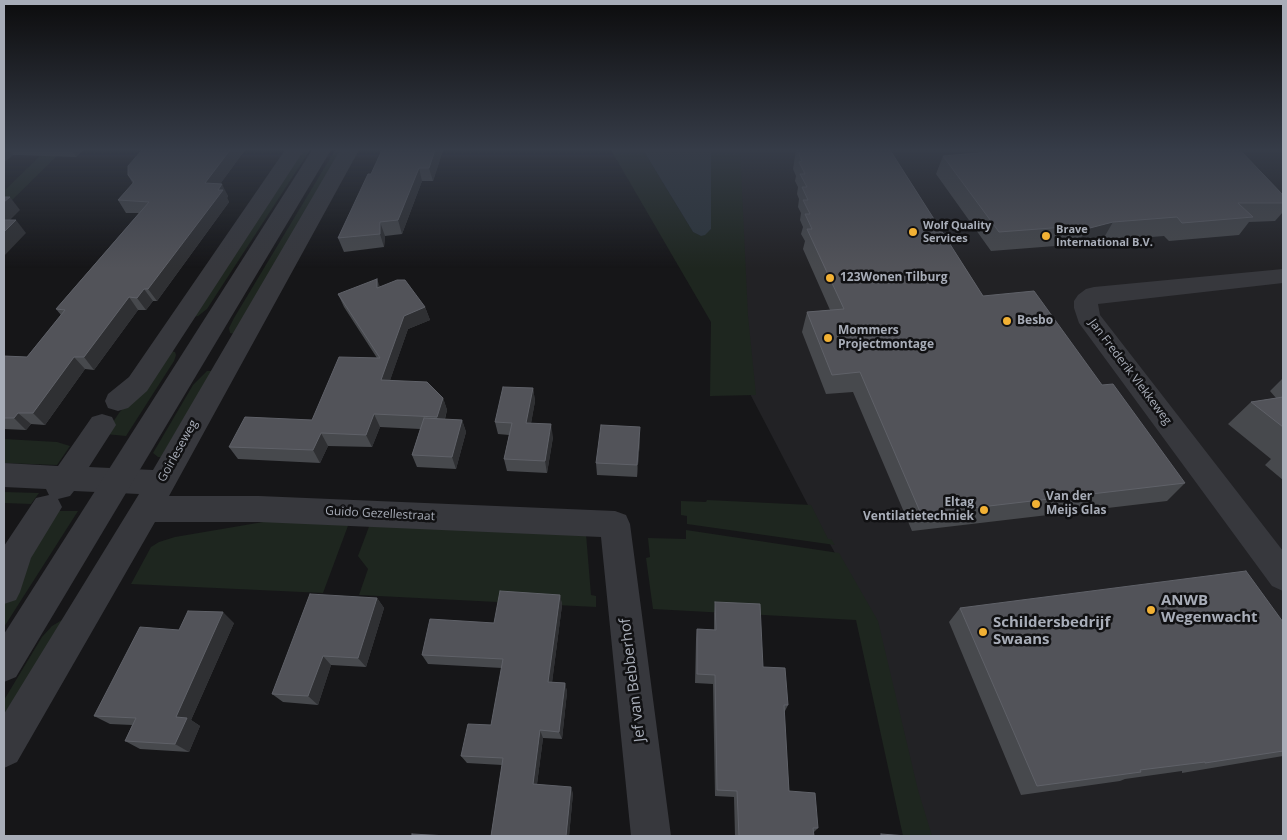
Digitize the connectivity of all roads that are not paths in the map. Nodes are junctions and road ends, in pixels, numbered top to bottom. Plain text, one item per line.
1 (269, 189) edge
2 (298, 189) edge
3 (327, 189) edge
4 (1283, 276) edge
5 (169, 339) junction
6 (204, 340) junction
7 (240, 340) junction
8 (118, 402) dead end
9 (102, 425) dead end
10 (4, 475) edge
11 (117, 482) junction
12 (160, 483) junction
13 (58, 490) junction
14 (146, 509) junction
15 (615, 524) joint
16 (1283, 576) edge
17 (51, 588) junction
18 (4, 589) edge
19 (97, 590) junction
20 (4, 665) edge
21 (4, 749) edge
22 (651, 836) edge

1 - 5 street
2 - 6 street
3 - 7 street, Goirleseweg
4 - 16 street, Jan Frederik Vlekkeweg
5 - 6 street
5 - 8 street
6 - 7 street
6 - 11 street
7 - 12 street, Goirleseweg
9 - 13 street
10 - 13 street
11 - 12 street
11 - 13 street
11 - 17 street
12 - 14 street, Goirleseweg
13 - 18 street
14 - 15 street, Guido Gezellestraat
14 - 19 street, Goirleseweg
15 - 22 street, Jef van Bebberhof
17 - 19 street
17 - 20 street
19 - 21 street, Goirleseweg

